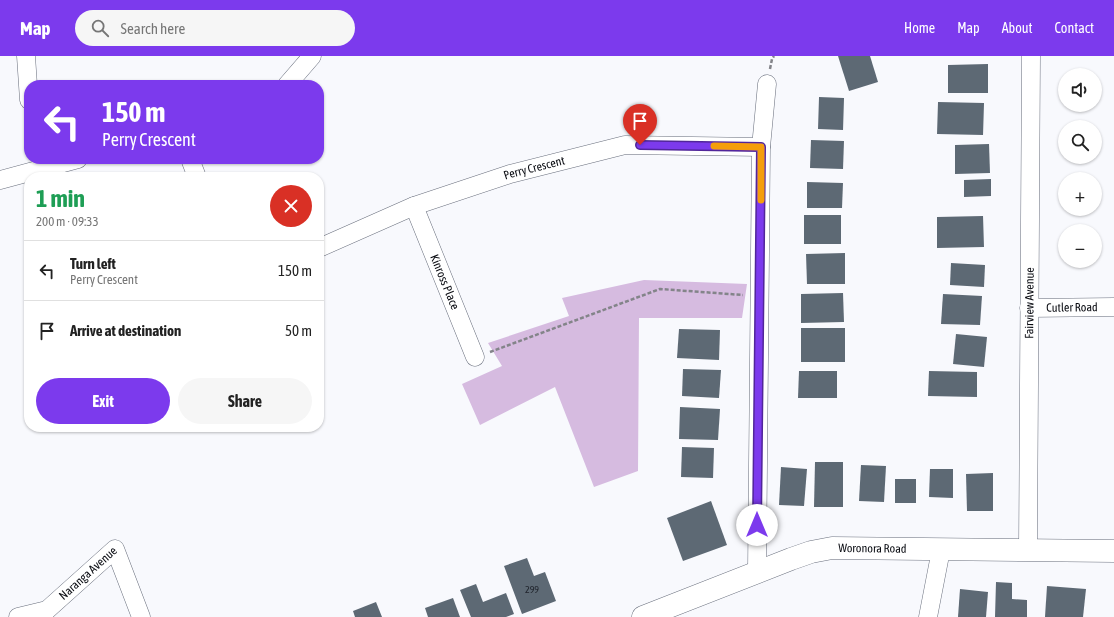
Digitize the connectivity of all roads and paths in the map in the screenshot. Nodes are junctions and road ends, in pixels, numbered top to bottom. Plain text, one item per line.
1 (26, 56) edge
2 (312, 56) edge
3 (1032, 56) edge
4 (28, 80) edge
5 (292, 80) edge
6 (766, 84) dead end
7 (761, 147) junction
8 (33, 165) edge
9 (0, 180) edge
10 (414, 206) junction
11 (324, 246) edge
12 (760, 296) junction
13 (1114, 307) edge
14 (1029, 308) junction
15 (475, 357) joint
16 (1028, 549) junction
17 (942, 550) junction
18 (1114, 551) edge
19 (757, 572) junction
20 (18, 617) edge
21 (140, 617) edge
22 (643, 617) edge
23 (928, 617) edge

1 - 4 street
2 - 5 street
3 - 14 street, Fairview Avenue
6 - 7 street
7 - 10 street, Perry Crescent
7 - 12 street
8 - 9 street
10 - 11 street, Perry Crescent
10 - 15 street, Kinross Place
12 - 15 path
12 - 19 street
13 - 14 street, Cutler Road
14 - 16 street, Fairview Avenue
16 - 17 street, Woronora Road
16 - 18 street, Woronora Road
17 - 19 street, Woronora Road
17 - 23 street
19 - 22 street, Woronora Road
20 - 21 street, Naranga Avenue

